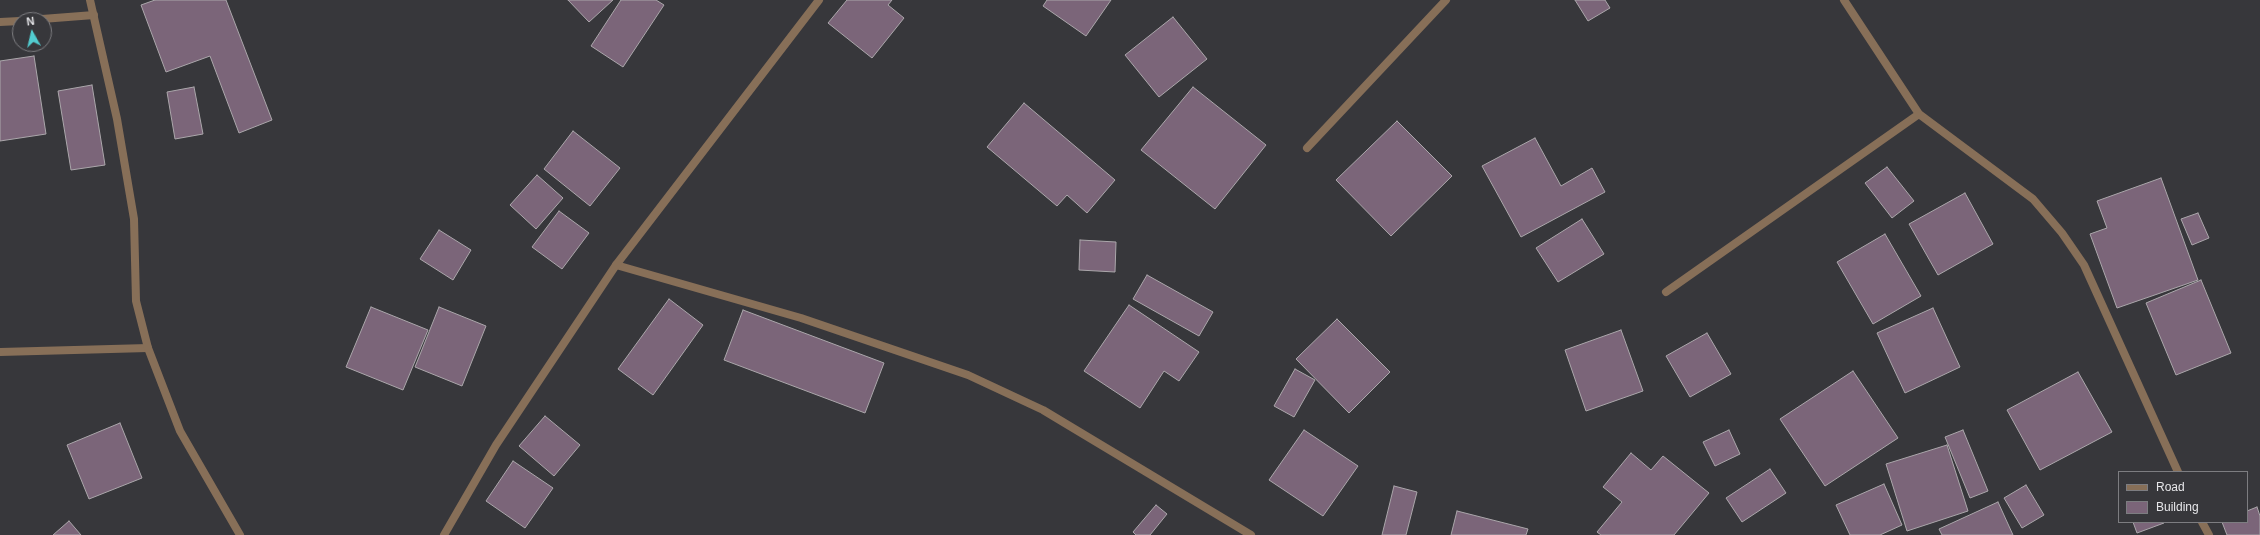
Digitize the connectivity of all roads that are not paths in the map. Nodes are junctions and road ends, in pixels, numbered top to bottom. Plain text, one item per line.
1 (90, 0) edge
2 (819, 0) edge
3 (1446, 0) edge
4 (1844, 0) edge
5 (94, 15) junction
6 (52, 18) edge
7 (12, 21) edge
8 (0, 22) edge
9 (1919, 114) junction
10 (1308, 148) dead end
11 (616, 265) junction
12 (1666, 292) dead end
13 (148, 348) junction
14 (0, 352) edge
15 (2178, 471) edge
16 (2203, 523) edge
17 (240, 535) edge
18 (444, 535) edge
19 (1251, 535) edge
20 (2209, 535) edge

1 - 5 street
2 - 11 street
3 - 10 street
4 - 9 street
5 - 6 street
5 - 13 street
7 - 8 street
9 - 12 street
9 - 15 street
11 - 18 street
11 - 19 street
13 - 14 street
13 - 17 street
16 - 20 street

